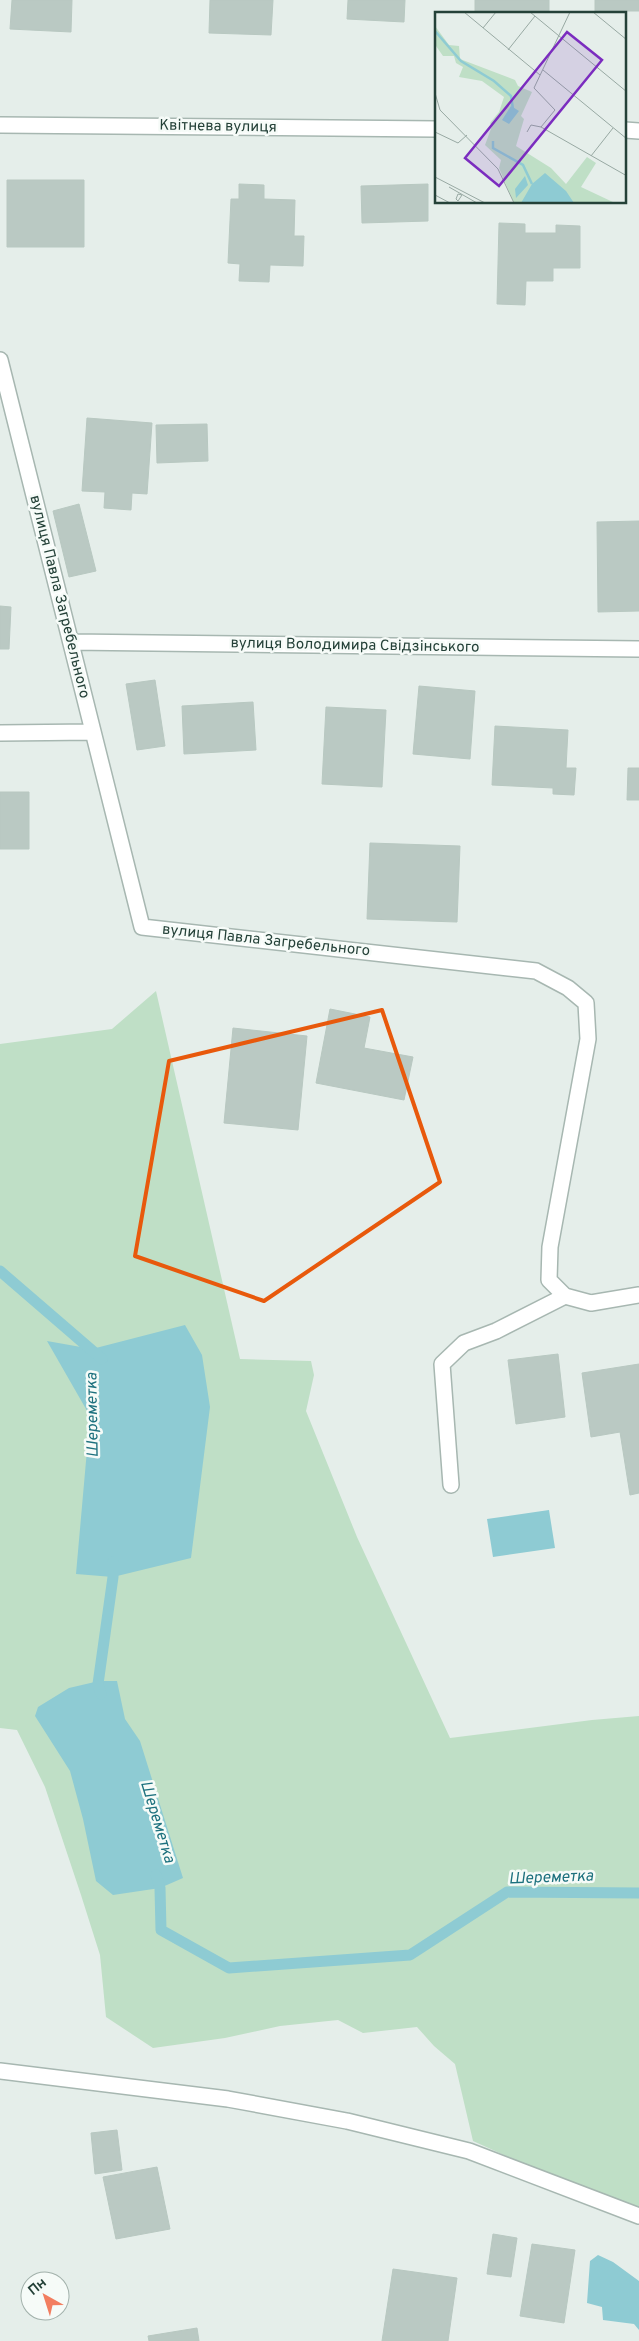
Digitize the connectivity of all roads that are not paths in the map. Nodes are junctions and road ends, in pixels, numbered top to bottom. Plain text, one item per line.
1 (0, 124) edge
2 (435, 129) edge
3 (626, 130) edge
4 (639, 130) edge
5 (0, 360) edge
6 (71, 642) junction
7 (639, 649) edge
8 (93, 732) junction
9 (0, 733) edge
10 (639, 1295) edge
11 (565, 1296) junction
12 (451, 1485) dead end
13 (6, 2072) edge
14 (639, 2216) edge

1 - 2 street, Квітнева вулиця
3 - 4 street
5 - 6 street, вулиця Павла Загребельного
6 - 7 street, вулиця Володимира Свідзінського
6 - 8 street, вулиця Павла Загребельного
8 - 9 street
8 - 11 street, вулиця Павла Загребельного
10 - 11 street
11 - 12 street
13 - 14 street

